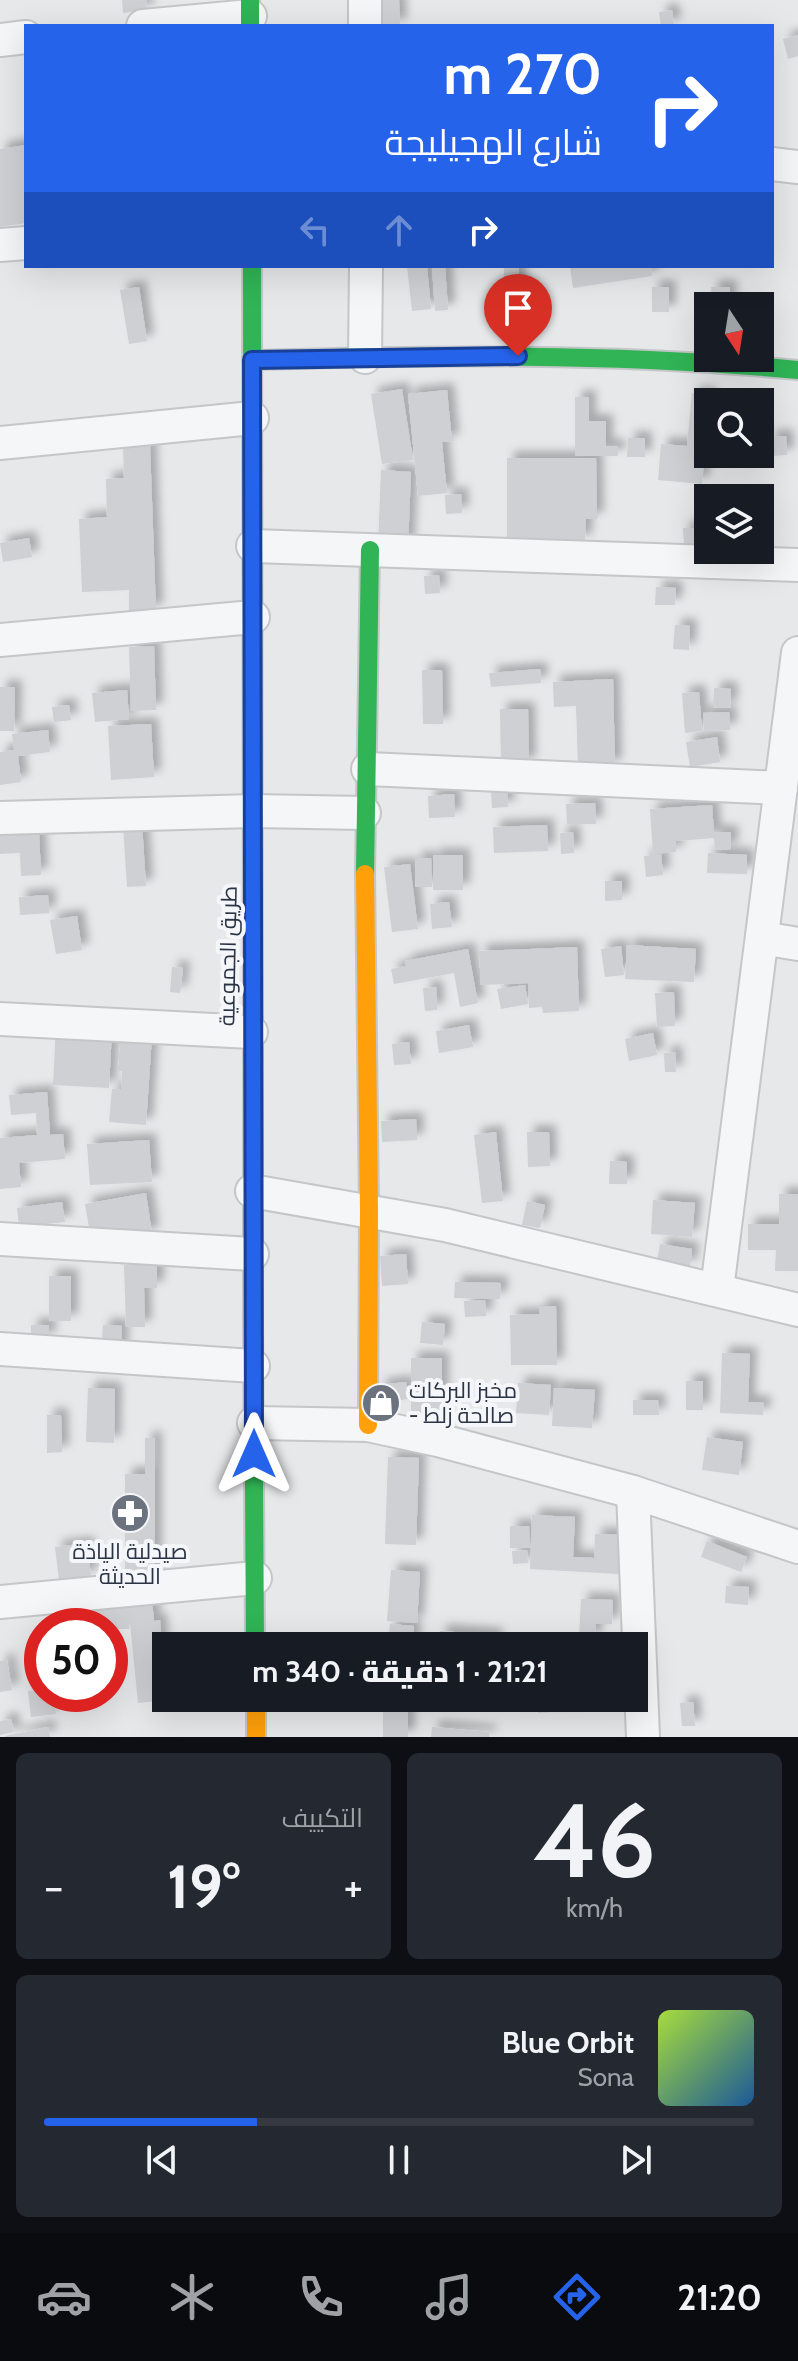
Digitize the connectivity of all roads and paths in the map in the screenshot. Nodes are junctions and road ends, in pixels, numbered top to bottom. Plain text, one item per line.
1 (365, 0) edge
2 (250, 14) edge
3 (161, 24) edge
4 (365, 24) edge
5 (24, 37) edge
6 (0, 40) edge
7 (774, 164) edge
8 (798, 167) edge
9 (24, 243) edge
10 (0, 245) edge
11 (252, 268) edge
12 (366, 268) edge
13 (365, 357) junction
14 (252, 360) junction
15 (798, 370) edge
16 (252, 418) junction
17 (0, 443) edge
18 (253, 546) junction
19 (370, 550) junction
20 (798, 565) edge
21 (253, 617) junction
22 (0, 640) edge
23 (798, 653) edge
24 (368, 769) junction
25 (781, 788) junction
26 (254, 811) junction
27 (364, 813) junction
28 (0, 818) edge
29 (762, 938) junction
30 (798, 944) edge
31 (0, 1019) edge
32 (251, 1032) junction
33 (252, 1191) junction
34 (369, 1210) junction
35 (0, 1239) edge
36 (252, 1254) junction
37 (717, 1289) junction
38 (798, 1310) edge
39 (0, 1349) edge
40 (253, 1366) junction
41 (254, 1423) junction
42 (368, 1425) junction
43 (633, 1492) junction
44 (798, 1547) edge
45 (255, 1578) junction
46 (0, 1602) edge
47 (255, 1632) edge
48 (256, 1712) edge
49 (256, 1737) edge
50 (643, 1737) edge

1 - 4 street
2 - 3 street
5 - 6 street
7 - 8 street
9 - 10 street
11 - 14 main road, طريق الجموعية
12 - 13 street
13 - 14 main road
13 - 15 main road
14 - 16 main road, طريق الجموعية
16 - 17 street
16 - 18 main road, طريق الجموعية
18 - 19 street
18 - 21 main road, طريق الجموعية
19 - 20 street
19 - 24 main road
21 - 22 street
21 - 26 main road, طريق الجموعية
23 - 25 street
24 - 25 street
24 - 27 main road
25 - 29 street
26 - 27 street
26 - 28 street
26 - 32 main road, طريق الجموعية
27 - 34 main road
29 - 30 street
29 - 37 street
31 - 32 street
32 - 33 main road, طريق الجموعية
33 - 34 street
33 - 36 main road, طريق الجموعية
34 - 37 street
34 - 42 main road
35 - 36 street
36 - 40 main road, طريق الجموعية
37 - 38 street
39 - 40 street
40 - 41 main road, طريق الجموعية
41 - 42 street
41 - 45 main road, طريق الجموعية
42 - 43 street
43 - 44 street
43 - 50 street
45 - 46 street
45 - 47 main road, طريق الجموعية
48 - 49 main road

